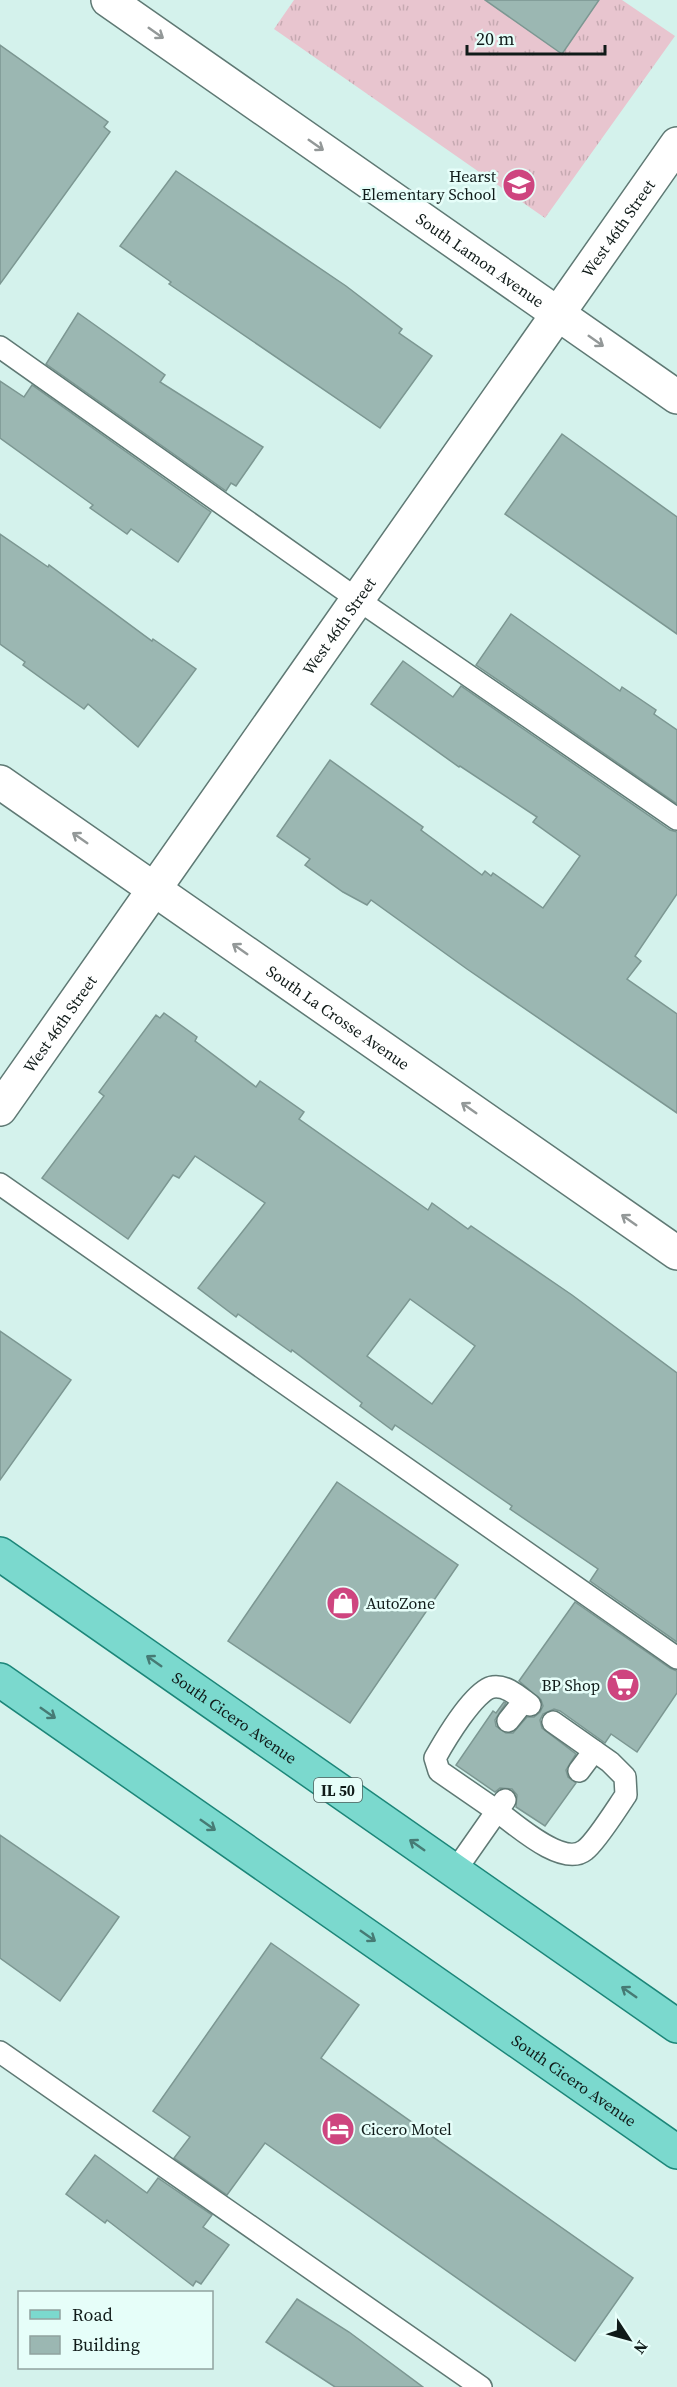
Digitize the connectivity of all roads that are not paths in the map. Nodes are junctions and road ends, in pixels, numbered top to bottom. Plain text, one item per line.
1 (108, 0) edge
2 (677, 144) edge
3 (558, 314) junction
4 (0, 346) edge
5 (677, 397) edge
6 (357, 599) junction
7 (0, 782) edge
8 (677, 819) edge
9 (154, 889) junction
10 (0, 1109) edge
11 (0, 1185) edge
12 (677, 1253) edge
13 (0, 1554) edge
14 (677, 1658) edge
15 (0, 1680) edge
16 (508, 1722) dead end
17 (553, 1722) dead end
18 (594, 1750) junction
19 (579, 1771) dead end
20 (501, 1805) junction
21 (454, 1871) junction
22 (677, 2026) edge
23 (0, 2052) edge
24 (677, 2152) edge
25 (481, 2387) edge

1 -> 3 street, South Lamon Avenue
2 - 3 street, West 46th Street
3 -> 5 street, South Lamon Avenue
3 - 6 street, West 46th Street
4 - 6 lane
6 - 8 lane
6 - 9 street, West 46th Street
9 -> 7 street, South La Crosse Avenue
9 - 10 street, West 46th Street
12 -> 9 street, South La Crosse Avenue
11 - 14 lane
21 -> 13 main road, South Cicero Avenue / IL 50
15 -> 24 main road, South Cicero Avenue
16 - 20 lane
17 - 18 lane
18 - 19 lane
18 - 20 lane
20 - 21 lane
22 -> 21 main road, South Cicero Avenue / IL 50
23 - 25 lane

